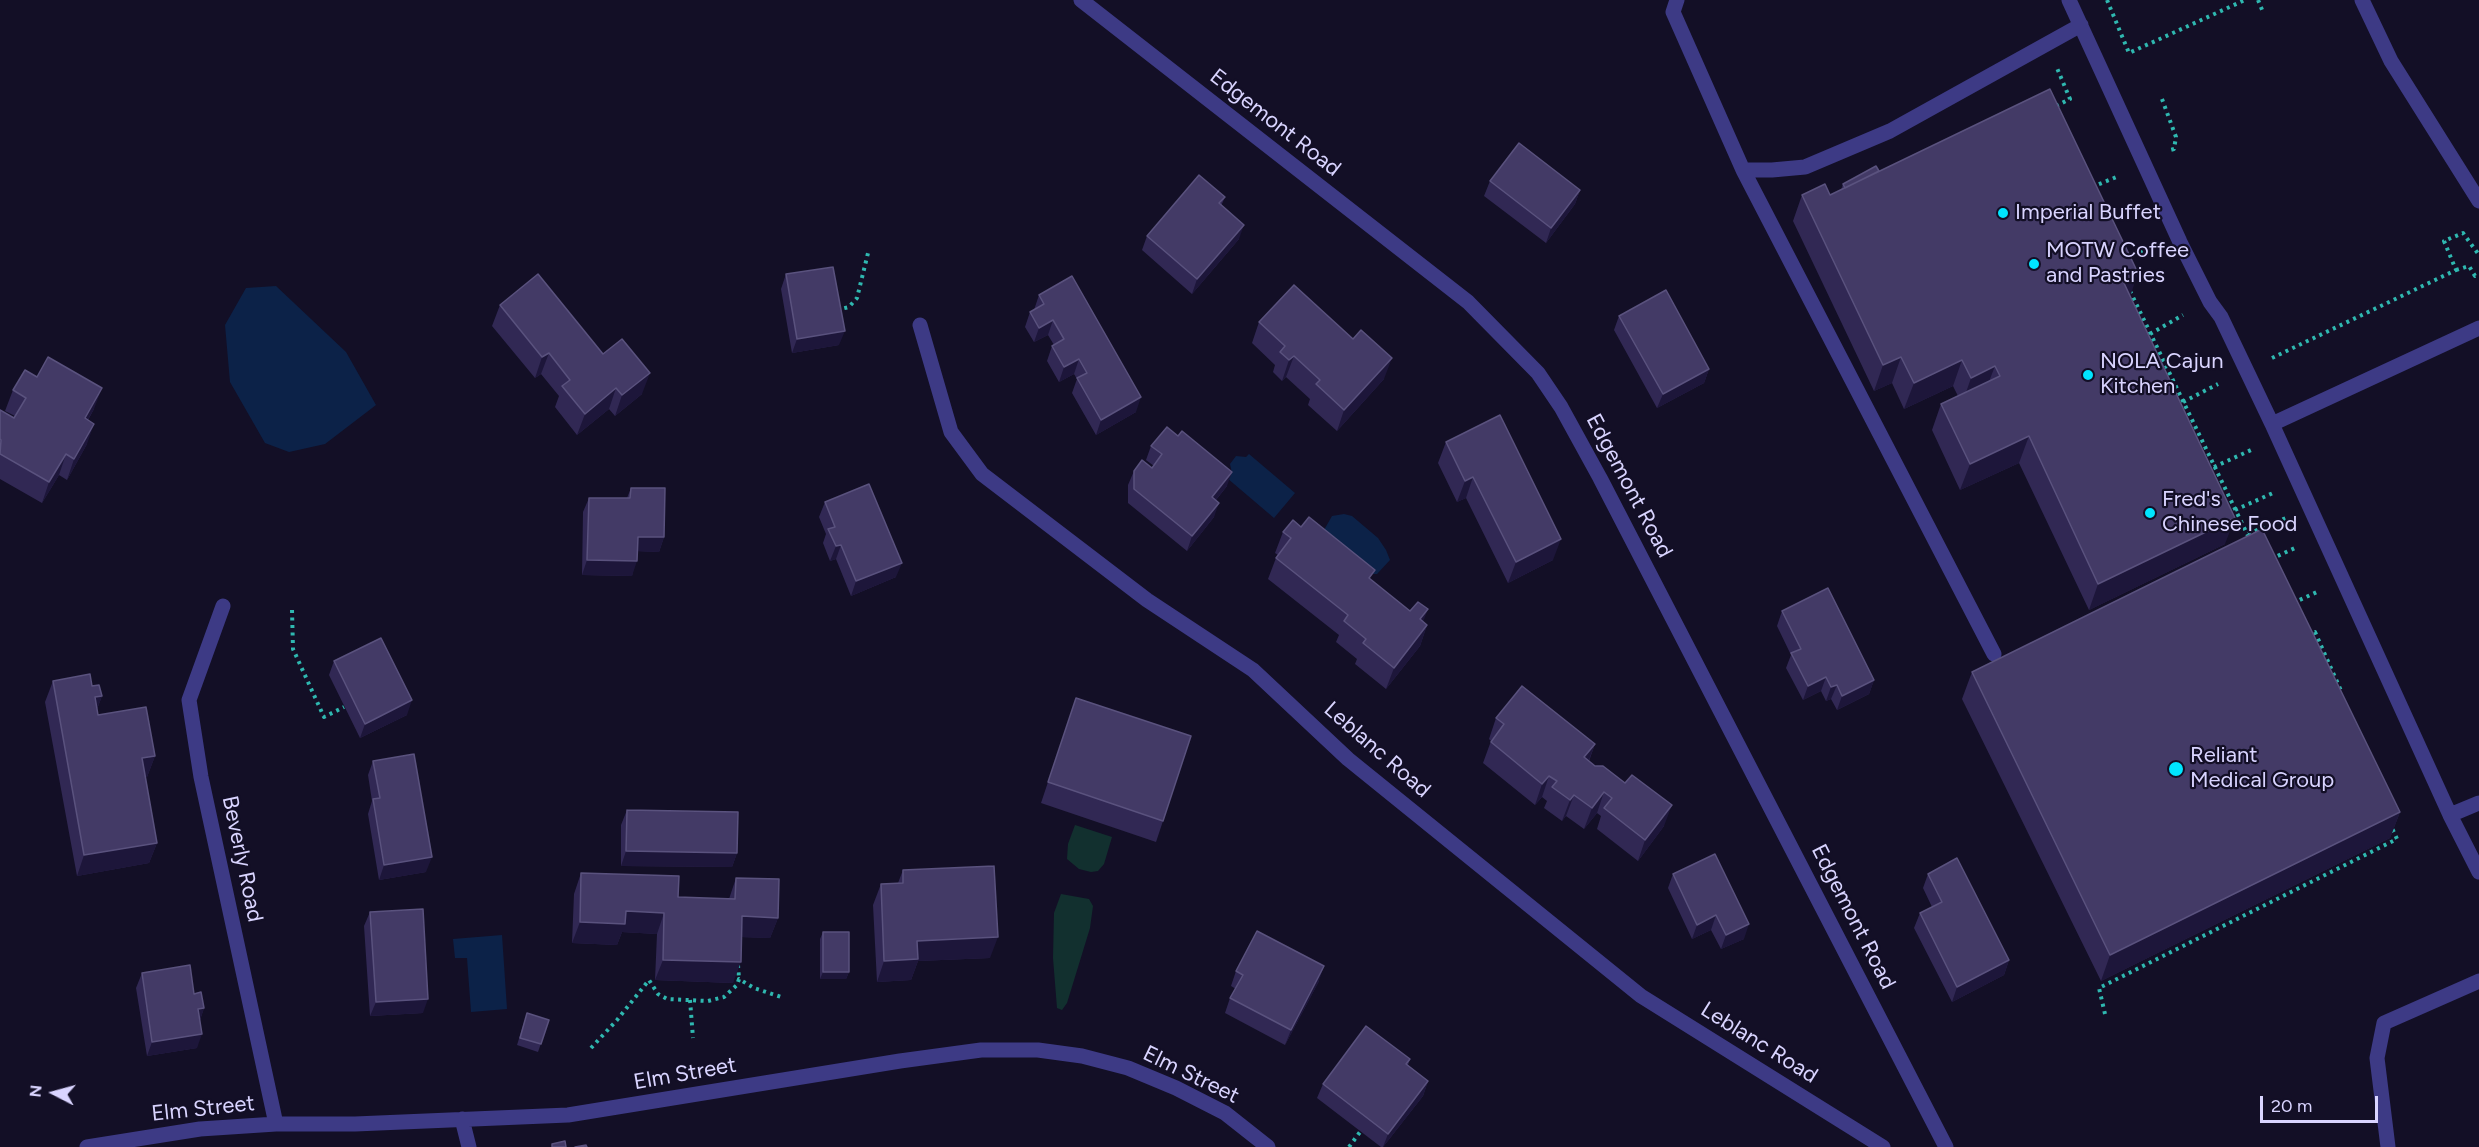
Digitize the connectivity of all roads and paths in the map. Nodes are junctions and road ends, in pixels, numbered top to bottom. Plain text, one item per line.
1 (1081, 0) edge
2 (1677, 0) edge
3 (2069, 0) edge
4 (2107, 0) edge
5 (2245, 0) edge
6 (2258, 0) edge
7 (2362, 0) edge
8 (2263, 12) dead end
9 (2081, 25) junction
10 (2046, 44) junction
11 (2162, 99) dead end
12 (2055, 107) edge
13 (2166, 152) dead end
14 (1743, 170) junction
15 (2119, 175) dead end
16 (2083, 191) edge
17 (2479, 201) edge
18 (2152, 245) dead end
19 (869, 249) dead end
20 (2479, 255) edge
21 (2117, 263) edge
22 (2456, 270) junction
23 (2479, 274) edge
24 (2129, 290) edge
25 (834, 311) edge
26 (2183, 315) dead end
27 (920, 325) dead end
28 (2479, 328) edge
29 (2150, 334) junction
30 (2267, 360) dead end
31 (2218, 384) dead end
32 (2183, 402) junction
33 (2272, 424) junction
34 (2251, 450) dead end
35 (2214, 467) junction
36 (2274, 492) dead end
37 (2235, 510) junction
38 (2286, 518) dead end
39 (2248, 534) junction
40 (2322, 535) junction
41 (2252, 544) edge
42 (2262, 563) edge
43 (2343, 580) junction
44 (223, 606) dead end
45 (2284, 607) edge
46 (292, 610) dead end
47 (2300, 638) edge
48 (1994, 654) dead end
49 (2343, 695) edge
50 (345, 707) edge
51 (2479, 803) edge
52 (2450, 815) junction
53 (2389, 822) edge
54 (2479, 872) edge
55 (738, 959) edge
56 (739, 979) junction
57 (2479, 981) edge
58 (781, 997) dead end
59 (690, 1000) junction
60 (2105, 1014) dead end
61 (693, 1038) dead end
62 (591, 1048) dead end
63 (462, 1119) junction
64 (276, 1124) junction
65 (1360, 1132) edge
66 (96, 1146) edge
67 (469, 1147) edge
68 (1268, 1147) edge
69 (1349, 1147) edge
70 (1883, 1147) edge
71 (1946, 1147) edge
72 (2388, 1147) edge

1 - 71 street, Edgemont Road
2 - 14 street
3 - 9 street
4 - 5 path
6 - 8 path
7 - 17 street
9 - 10 street
9 - 33 street
10 - 12 path
10 - 14 street
11 - 13 path
14 - 48 street
15 - 16 path
18 - 21 path
19 - 25 path
20 - 22 path
22 - 23 path
22 - 30 path
24 - 29 path
26 - 29 path
27 - 70 street, Leblanc Road
28 - 33 street
29 - 32 path
31 - 32 path
32 - 35 path
33 - 40 street
34 - 35 path
35 - 37 path
36 - 37 path
37 - 39 path
38 - 39 path
39 - 41 path
40 - 42 path
40 - 43 street
43 - 45 path
43 - 52 street
44 - 64 street, Beverly Road
46 - 50 path
47 - 49 path
51 - 52 street
52 - 54 street
53 - 60 path
55 - 56 path
56 - 58 path
56 - 59 path
57 - 72 street
59 - 61 path
59 - 62 path
63 - 64 street, Elm Street
63 - 67 street
63 - 68 street, Elm Street
64 - 66 street, Elm Street
65 - 69 path

